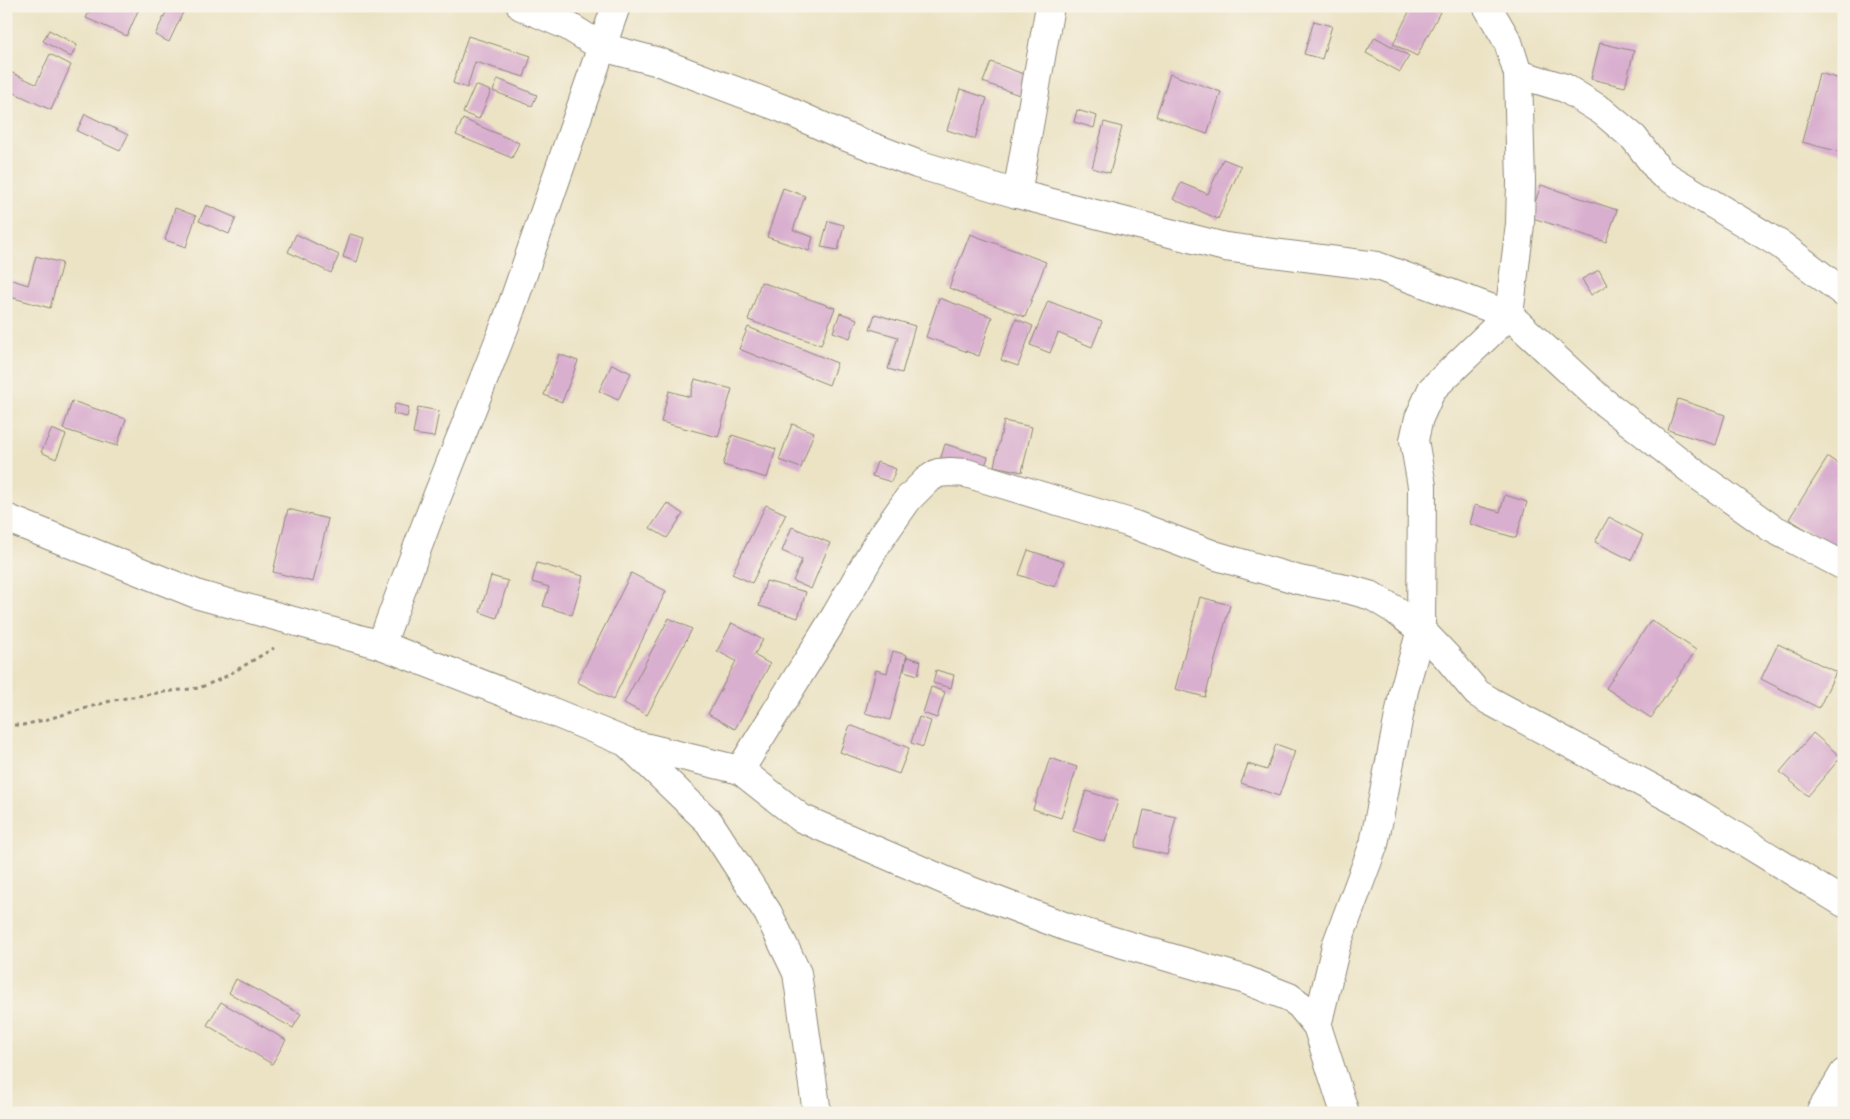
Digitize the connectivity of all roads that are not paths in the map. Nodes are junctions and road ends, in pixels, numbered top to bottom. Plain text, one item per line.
1 (522, 6) edge
2 (616, 6) edge
3 (1050, 6) edge
4 (1487, 6) edge
5 (602, 47) junction
6 (1518, 74) junction
7 (1017, 194) junction
8 (1844, 293) edge
9 (1509, 315) junction
10 (6, 518) edge
11 (1844, 566) edge
12 (1421, 630) junction
13 (381, 645) junction
14 (628, 743) junction
15 (740, 770) junction
16 (1844, 903) edge
17 (1317, 1026) junction
18 (1844, 1073) edge
19 (817, 1113) edge
20 (1345, 1113) edge
21 (1820, 1113) edge

1 - 5 street
2 - 5 street
3 - 7 street
4 - 6 street
5 - 7 street
5 - 13 street
6 - 8 street
6 - 9 street
7 - 9 street
9 - 11 street
9 - 12 street
10 - 13 street
12 - 15 street
12 - 16 street
12 - 17 street
13 - 14 street
14 - 15 street
14 - 19 street
15 - 17 street
17 - 20 street
18 - 21 street

